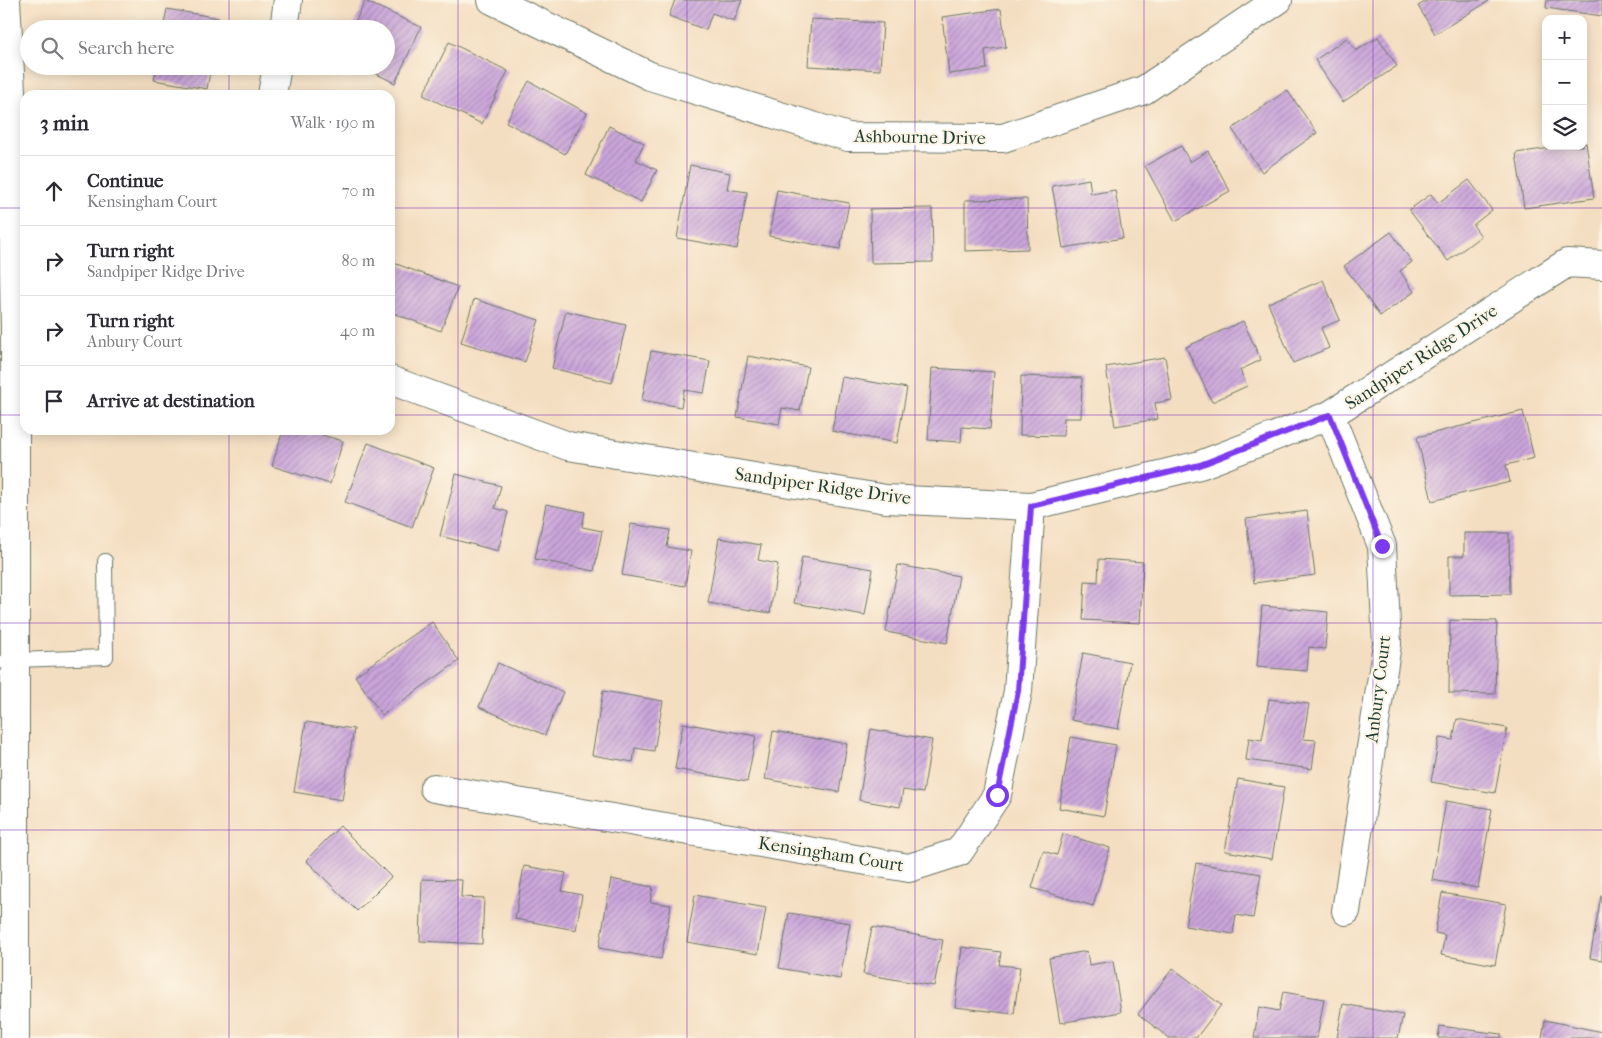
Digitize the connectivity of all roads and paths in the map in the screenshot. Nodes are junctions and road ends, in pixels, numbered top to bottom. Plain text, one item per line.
1 (6, 0) edge
2 (288, 0) edge
3 (492, 0) edge
4 (1278, 0) edge
5 (285, 20) edge
6 (275, 75) edge
7 (273, 90) edge
8 (1602, 265) edge
9 (395, 382) edge
10 (1330, 415) junction
11 (1031, 506) junction
12 (106, 561) dead end
13 (14, 660) junction
14 (434, 788) dead end
15 (1346, 911) dead end
16 (15, 1038) edge

1 - 13 main road
2 - 5 main road
3 - 4 main road, Ashbourne Drive
6 - 7 main road
8 - 10 main road, Sandpiper Ridge Drive
9 - 11 main road, Sandpiper Ridge Drive
10 - 11 main road, Sandpiper Ridge Drive
10 - 15 main road, Anbury Court
11 - 14 main road, Kensingham Court
12 - 13 lane
13 - 16 main road

